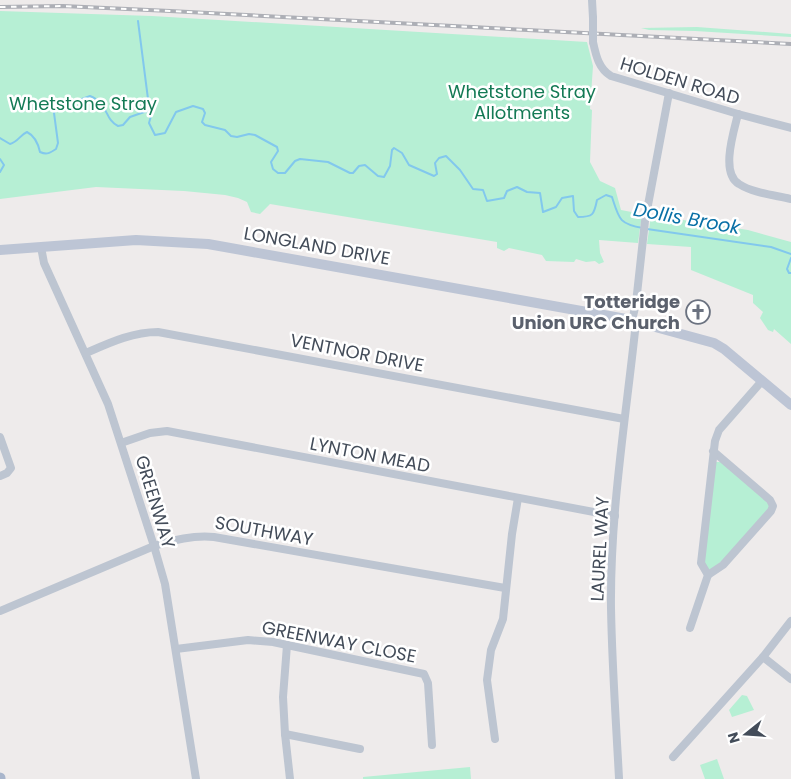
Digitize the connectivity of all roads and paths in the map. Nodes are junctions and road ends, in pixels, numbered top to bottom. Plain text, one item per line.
1 (592, 0) edge
2 (669, 93) junction
3 (738, 114) junction
4 (791, 128) edge
5 (791, 199) edge
6 (41, 247) junction
7 (0, 250) edge
8 (631, 321) junction
9 (86, 353) junction
10 (762, 381) junction
11 (791, 405) edge
12 (624, 418) junction
13 (0, 437) edge
14 (121, 443) junction
15 (713, 451) junction
16 (0, 476) edge
17 (518, 498) junction
18 (615, 516) junction
19 (154, 546) junction
20 (708, 575) junction
21 (505, 588) junction
22 (0, 611) edge
23 (791, 621) edge
24 (690, 628) dead end
25 (287, 645) junction
26 (176, 649) junction
27 (763, 657) junction
28 (791, 680) edge
29 (285, 734) junction
30 (495, 739) dead end
31 (432, 745) dead end
32 (360, 749) dead end
33 (674, 758) dead end
34 (619, 778) edge
35 (196, 779) edge
36 (290, 779) edge

1 - 2 street, HOLDEN ROAD, bridge
2 - 3 street, HOLDEN ROAD
2 - 8 street, LAUREL WAY
3 - 4 street, HOLDEN ROAD
3 - 5 street
6 - 7 street, LONGLAND DRIVE
6 - 8 street, LONGLAND DRIVE
6 - 9 street, GREENWAY
8 - 10 street, LONGLAND DRIVE
8 - 12 street, LAUREL WAY
9 - 12 street, VENTNOR DRIVE
9 - 14 street, GREENWAY
10 - 11 street, LONGLAND DRIVE
10 - 15 street
12 - 18 street, LAUREL WAY
13 - 16 street
14 - 17 street, LYNTON MEAD
14 - 19 street, GREENWAY
15 - 20 street
15 - 20 street
17 - 18 street, LYNTON MEAD
17 - 21 street
18 - 34 street, LAUREL WAY
19 - 21 street, SOUTHWAY
19 - 22 street, SOUTHWAY
19 - 26 street, GREENWAY
20 - 24 street
21 - 30 street
23 - 27 street
25 - 26 street, GREENWAY CLOSE
25 - 29 street
25 - 31 street, GREENWAY CLOSE
26 - 35 street, GREENWAY
27 - 28 street
27 - 33 street
29 - 32 street
29 - 36 street

